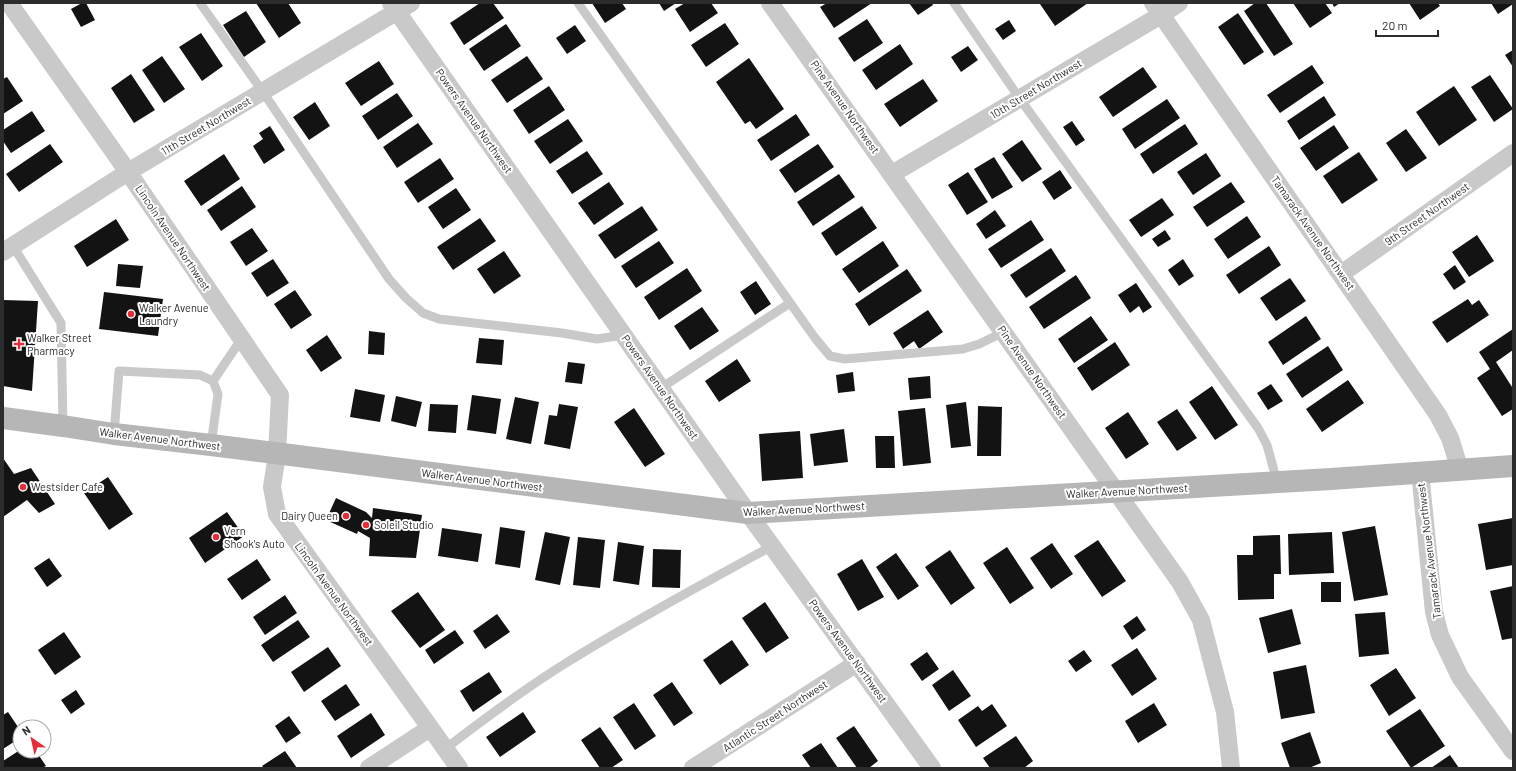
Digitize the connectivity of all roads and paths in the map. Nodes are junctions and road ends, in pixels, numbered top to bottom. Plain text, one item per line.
1 (9, 3) edge
2 (200, 3) edge
3 (578, 3) edge
4 (770, 3) edge
5 (954, 3) edge
6 (1179, 3) edge
7 (400, 6) edge
8 (1157, 9) edge
9 (263, 92) junction
10 (1020, 99) junction
11 (1513, 153) edge
12 (128, 172) junction
13 (892, 174) junction
14 (8, 249) edge
15 (1341, 274) junction
16 (790, 303) junction
17 (1004, 332) junction
18 (623, 335) junction
19 (242, 338) junction
20 (213, 381) junction
21 (661, 388) junction
22 (3, 418) edge
23 (64, 426) junction
24 (114, 434) junction
25 (211, 445) junction
26 (277, 454) junction
27 (1513, 466) edge
28 (1460, 470) junction
29 (1420, 472) junction
30 (1277, 482) junction
31 (1116, 491) junction
32 (748, 513) junction
33 (772, 546) junction
34 (857, 663) junction
35 (430, 728) junction
36 (445, 748) junction
37 (1513, 752) edge
38 (369, 768) edge
39 (459, 768) edge
40 (693, 768) edge
41 (932, 768) edge
42 (1231, 768) edge

1 - 12 street, Lincoln Avenue Northwest
2 - 9 lane
3 - 16 lane
4 - 13 street, Pine Avenue Northwest
5 - 10 lane
6 - 8 street, 10th Street Northwest
7 - 9 street, 11th Street Northwest
7 - 18 street, Powers Avenue Northwest
8 - 10 street, 10th Street Northwest
8 - 15 street, Tamarack Avenue Northwest
9 - 12 street, 11th Street Northwest
9 - 18 lane
10 - 13 street, 10th Street Northwest
10 - 30 lane
11 - 15 street, 9th Street Northwest
12 - 14 street, 11th Street Northwest
12 - 19 street, Lincoln Avenue Northwest
13 - 17 street, Pine Avenue Northwest
14 - 23 lane
15 - 28 street, Tamarack Avenue Northwest
16 - 17 lane
16 - 21 lane
17 - 31 street, Pine Avenue Northwest
18 - 21 street, Powers Avenue Northwest
19 - 20 lane
19 - 26 street, Lincoln Avenue Northwest
20 - 24 lane
20 - 25 lane
21 - 32 street, Powers Avenue Northwest
22 - 23 main road, Walker Avenue Northwest
23 - 24 main road, Walker Avenue Northwest
24 - 25 main road, Walker Avenue Northwest
25 - 26 main road, Walker Avenue Northwest
26 - 32 main road, Walker Avenue Northwest
26 - 35 street, Lincoln Avenue Northwest
27 - 28 main road, Walker Avenue Northwest
28 - 29 main road, Walker Avenue Northwest
29 - 30 main road, Walker Avenue Northwest
29 - 37 street, Tamarack Avenue Northwest
30 - 31 main road, Walker Avenue Northwest
31 - 32 main road, Walker Avenue Northwest
31 - 42 street, Pine Avenue Northwest
32 - 33 street, Powers Avenue Northwest
33 - 34 street, Powers Avenue Northwest
33 - 36 lane
34 - 40 street, Atlantic Street Northwest
34 - 41 street, Powers Avenue Northwest
35 - 36 street, Lincoln Avenue Northwest
35 - 38 street
36 - 39 street, Lincoln Avenue Northwest

